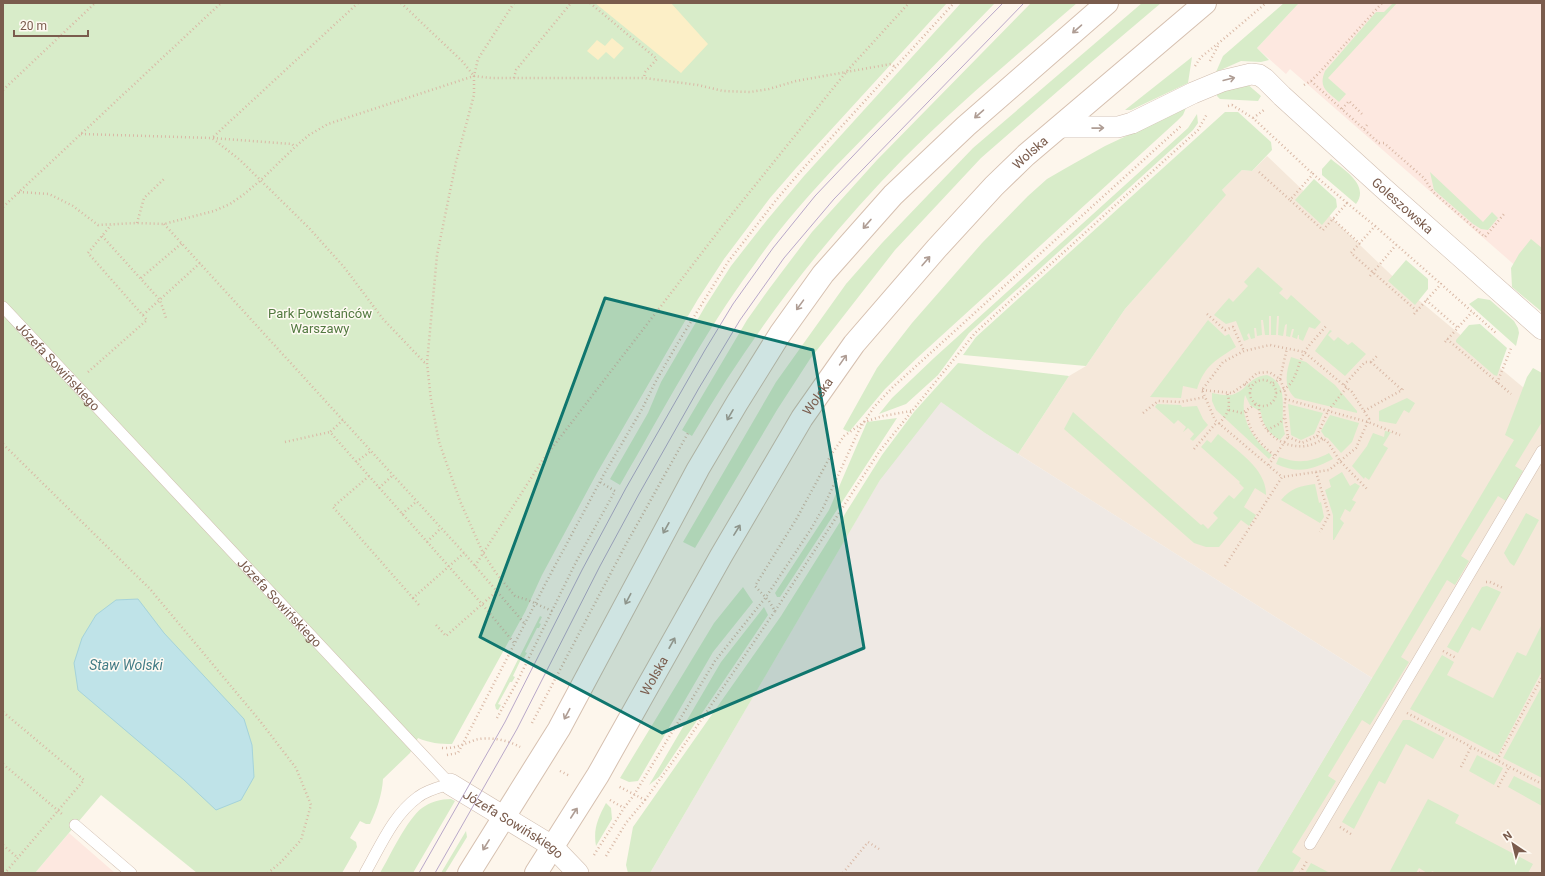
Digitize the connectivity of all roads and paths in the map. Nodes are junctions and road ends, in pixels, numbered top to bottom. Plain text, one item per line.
1 (96, 3) edge
2 (221, 3) edge
3 (358, 3) edge
4 (401, 3) edge
5 (514, 3) edge
6 (571, 3) edge
7 (590, 3) edge
8 (910, 3) edge
9 (954, 3) edge
10 (1107, 3) edge
11 (1205, 3) edge
12 (1266, 3) edge
13 (1382, 3) edge
14 (1220, 42) junction
15 (1209, 66) dead end
16 (895, 67) junction
17 (847, 72) junction
18 (1194, 72) dead end
19 (474, 76) junction
20 (514, 78) junction
21 (644, 78) junction
22 (1311, 80) junction
23 (3, 90) edge
24 (1282, 96) junction
25 (1226, 106) dead end
26 (1342, 109) junction
27 (1208, 111) dead end
28 (1363, 115) dead end
29 (1253, 118) junction
30 (1184, 122) dead end
31 (1367, 125) dead end
32 (1058, 127) junction
33 (1364, 129) junction
34 (81, 134) junction
35 (212, 138) junction
36 (295, 147) junction
37 (1258, 172) dead end
38 (1313, 174) junction
39 (164, 179) dead end
40 (262, 180) junction
41 (1279, 190) junction
42 (20, 192) junction
43 (1275, 193) dead end
44 (1290, 200) junction
45 (1347, 203) junction
46 (3, 208) edge
47 (1504, 214) dead end
48 (1333, 218) junction
49 (137, 223) junction
50 (164, 224) junction
51 (111, 225) junction
52 (1375, 226) junction
53 (102, 236) junction
54 (182, 243) junction
55 (1360, 244) junction
56 (1396, 245) junction
57 (200, 263) junction
58 (1373, 272) junction
59 (1370, 276) dead end
60 (141, 278) junction
61 (1440, 284) junction
62 (160, 300) junction
63 (1426, 300) junction
64 (3, 307) edge
65 (1417, 311) junction
66 (1472, 312) junction
67 (1207, 314) dead end
68 (1414, 314) dead end
69 (143, 315) junction
70 (166, 318) dead end
71 (1326, 326) dead end
72 (1458, 328) junction
73 (1542, 329) edge
74 (1496, 333) dead end
75 (1512, 346) dead end
76 (1287, 348) junction
77 (1244, 351) junction
78 (1304, 352) junction
79 (1377, 356) dead end
80 (1371, 362) junction
81 (427, 363) junction
82 (1280, 379) junction
83 (76, 383) junction
84 (1497, 383) junction
85 (1245, 384) junction
86 (1273, 384) junction
87 (1345, 386) junction
88 (1252, 387) junction
89 (1404, 388) dead end
90 (1202, 390) junction
91 (1284, 390) junction
92 (1402, 390) junction
93 (1227, 392) junction
94 (1276, 392) junction
95 (1511, 394) dead end
96 (1205, 397) junction
97 (1285, 399) junction
98 (1257, 404) junction
99 (1229, 410) junction
100 (912, 411) junction
101 (1328, 411) junction
102 (1364, 411) junction
103 (1246, 412) junction
104 (1144, 413) dead end
105 (1285, 417) junction
106 (343, 420) junction
107 (864, 422) junction
108 (1368, 422) junction
109 (1218, 423) junction
110 (1267, 430) junction
111 (330, 432) junction
112 (688, 433) dead end
113 (1400, 435) dead end
114 (1317, 436) junction
115 (1288, 437) junction
116 (1324, 440) junction
117 (285, 442) dead end
118 (3, 444) edge
119 (1283, 444) junction
120 (1194, 449) dead end
121 (371, 450) junction
122 (1542, 451) edge
123 (1275, 456) junction
124 (1340, 461) junction
125 (356, 462) junction
126 (1268, 466) junction
127 (1316, 472) junction
128 (393, 475) junction
129 (368, 476) junction
130 (1282, 477) junction
131 (600, 482) junction
132 (379, 488) junction
133 (1368, 490) dead end
134 (417, 501) junction
135 (402, 514) junction
136 (441, 528) junction
137 (1320, 532) dead end
138 (427, 542) junction
139 (464, 553) junction
140 (483, 553) junction
141 (475, 566) junction
142 (1225, 566) dead end
143 (448, 567) junction
144 (1484, 582) dead end
145 (1503, 588) dead end
146 (497, 591) junction
147 (766, 597) junction
148 (413, 598) junction
149 (482, 604) junction
150 (536, 604) junction
151 (419, 605) dead end
152 (552, 611) junction
153 (775, 611) junction
154 (525, 624) junction
155 (436, 625) dead end
156 (515, 644) junction
157 (1441, 650) dead end
158 (1456, 658) dead end
159 (1542, 677) edge
160 (1392, 705) junction
161 (3, 712) edge
162 (498, 718) dead end
163 (530, 727) dead end
164 (489, 738) dead end
165 (412, 742) junction
166 (463, 744) junction
167 (1471, 747) junction
168 (444, 756) dead end
169 (1497, 760) junction
170 (3, 764) edge
171 (1509, 766) junction
172 (1461, 767) dead end
173 (450, 784) junction
174 (1542, 784) edge
175 (615, 785) dead end
176 (1498, 787) dead end
177 (634, 795) junction
178 (608, 799) dead end
179 (645, 800) junction
180 (624, 808) junction
181 (58, 811) junction
182 (504, 817) junction
183 (75, 825) joint
184 (1338, 826) dead end
185 (1351, 834) dead end
186 (1310, 844) dead end
187 (3, 845) edge
188 (552, 846) junction
189 (599, 848) dead end
190 (879, 849) dead end
191 (606, 856) dead end
192 (18, 858) junction
193 (4, 873) edge
194 (131, 873) edge
195 (268, 873) edge
196 (364, 873) edge
197 (469, 873) edge
198 (536, 873) edge
199 (578, 873) edge
200 (842, 873) edge

1 - 23 path
2 - 34 path
3 - 35 path
4 - 19 path
5 - 19 path
6 - 20 path
7 - 21 path
8 - 17 path
9 - 16 path
10 -> 182 main road
11 - 32 main road, Wolska
12 - 14 path
13 - 22 path
14 - 15 path
14 - 18 path
16 - 17 path
16 - 131 path
17 - 21 path
17 - 140 path
19 - 20 path
19 - 36 path
19 - 81 path
20 - 21 path
22 - 24 path
22 - 26 path
24 - 29 path
32 -> 24 street, Goleszowska
24 - 73 street, Goleszowska
25 - 29 path
26 - 28 path
26 - 33 path
27 - 100 path
29 - 38 path
30 - 107 path
31 - 33 path
188 -> 32 main road, Wolska
33 - 47 path
34 - 35 path
34 - 42 path
35 - 36 path
35 - 40 path
36 - 40 path
37 - 41 path
38 - 44 path
38 - 45 path
39 - 49 path
40 - 50 path
40 - 81 path
41 - 43 path
41 - 44 path
42 - 46 path
42 - 51 path
44 - 48 path
45 - 48 path
45 - 52 path
48 - 55 path
49 - 50 path
49 - 51 path
50 - 54 path
51 - 53 path
52 - 55 path
52 - 56 path
53 - 60 path
53 - 69 path
54 - 57 path
54 - 60 path
55 - 58 path
56 - 58 path
56 - 61 path
57 - 62 path
57 - 106 path
58 - 59 path
58 - 65 path
60 - 62 path
61 - 63 path
61 - 66 path
62 - 69 path
62 - 70 path
63 - 65 path
63 - 72 path
64 - 83 lane, Józefa Sowińskiego
65 - 68 path
66 - 72 path
66 - 74 path
67 - 77 path
69 - 83 path
71 - 78 path
72 - 84 path
75 - 84 path
76 - 77 path
76 - 78 path
76 - 82 path
77 - 90 path
78 - 87 path
78 - 91 path
79 - 80 path
80 - 87 path
80 - 92 path
81 - 140 path
82 - 85 path
82 - 86 path
82 - 91 path
83 - 165 lane, Józefa Sowińskiego
84 - 95 path
85 - 88 path
85 - 93 path
86 - 88 path
86 - 94 path
87 - 101 path
87 - 102 path
88 - 98 path
89 - 92 path
90 - 93 path
90 - 96 path
91 - 94 path
91 - 97 path
92 - 102 path
93 - 99 path
94 - 98 path
96 - 104 path
96 - 109 path
97 - 101 path
97 - 105 path
98 - 103 path
98 - 110 path
99 - 103 path
99 - 109 path
100 - 107 path
100 - 153 path
101 - 108 path
101 - 114 path
102 - 108 path
103 - 123 path
105 - 110 path
105 - 115 path
106 - 111 path
106 - 121 path
107 - 147 path
107 - 147 path
108 - 113 path
108 - 124 path
109 - 120 path
109 - 126 path
110 - 119 path
111 - 117 path
111 - 125 path
112 - 163 path
114 - 115 path
114 - 116 path
115 - 119 path
116 - 119 path
116 - 124 path
118 - 195 path
119 - 123 path
121 - 125 path
121 - 128 path
122 - 160 lane
123 - 126 path
124 - 127 path
124 - 133 path
125 - 129 path
126 - 130 path
127 - 130 path
127 - 137 path
128 - 132 path
128 - 134 path
129 - 132 path
129 - 148 path
130 - 142 path
131 - 150 path
131 - 152 path
132 - 135 path
134 - 135 path
134 - 136 path
135 - 138 path
136 - 138 path
136 - 139 path
138 - 143 path
139 - 141 path
139 - 143 path
140 - 141 path
140 - 150 path
141 - 146 path
143 - 148 path
143 - 149 path
144 - 145 path
146 - 149 path
146 - 154 path
147 - 153 path
147 - 177 path
148 - 151 path
149 - 155 path
149 - 156 path
150 - 152 path
150 - 154 path
152 - 162 path
153 - 179 path
154 - 156 path
156 - 166 path
157 - 158 path
159 - 169 path
160 - 167 path
160 - 186 lane
161 - 181 path
164 - 166 path
165 - 166 path
165 - 173 lane, Józefa Sowińskiego
166 - 168 path
167 - 169 path
167 - 172 path
169 - 171 path
170 - 181 path
171 - 174 path
171 - 176 path
173 - 182 street, Józefa Sowińskiego
173 - 196 lane
175 - 177 path
177 - 179 path
177 - 180 path
178 - 180 path
179 - 191 path
180 - 189 path
181 - 183 path
181 - 192 path
182 - 188 street, Józefa Sowińskiego
182 -> 197 main road
183 - 194 lane
184 - 185 path
187 - 192 path
188 - 198 main road, Wolska
188 - 199 street, Józefa Sowińskiego
190 - 200 path
192 - 193 path

